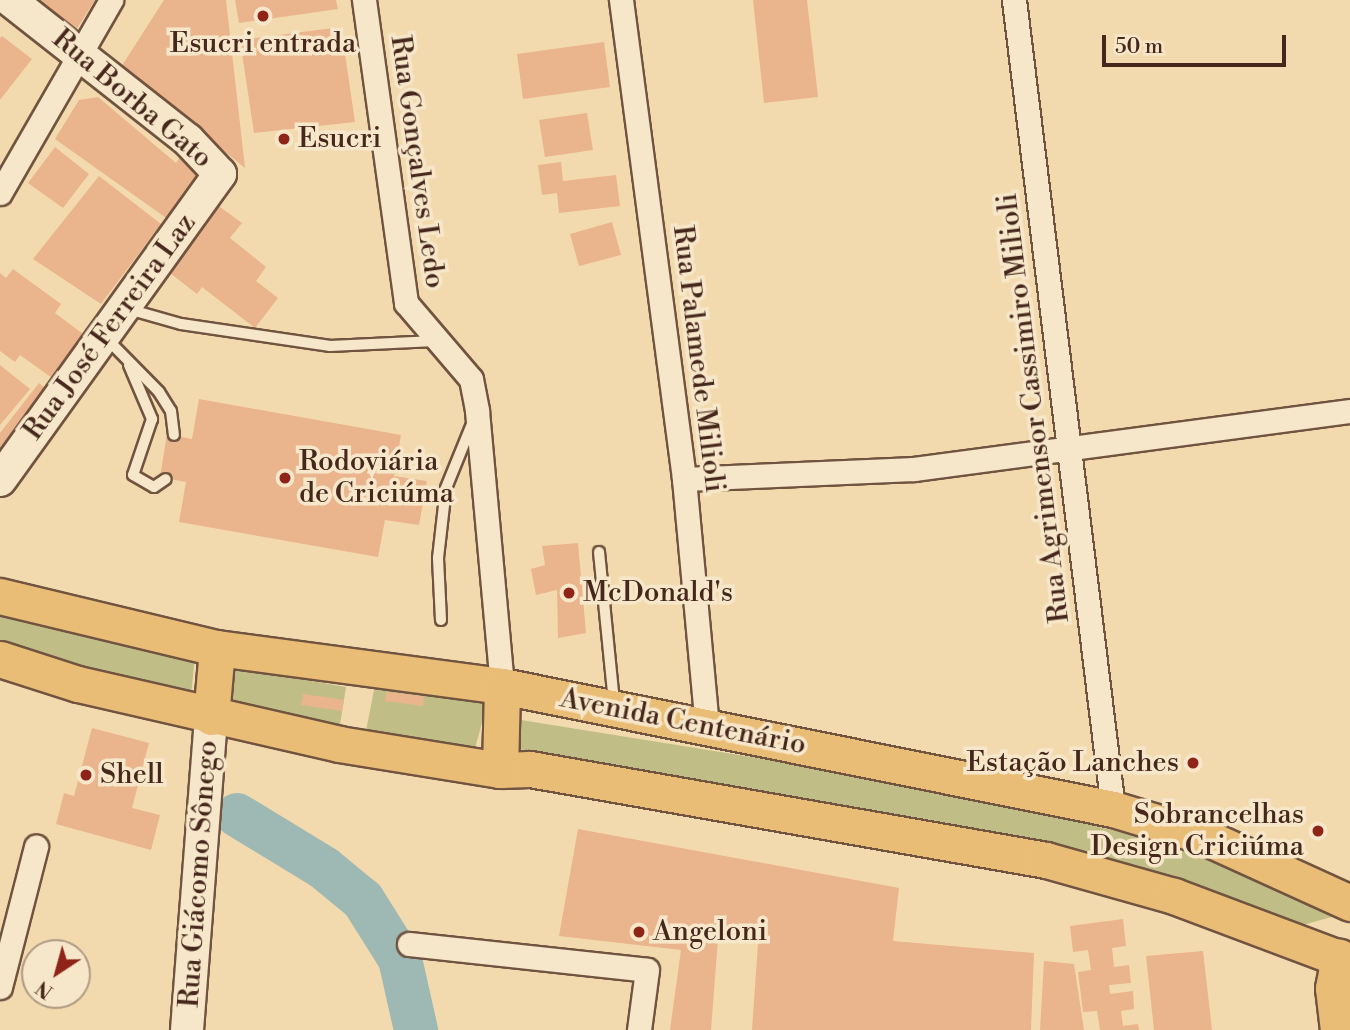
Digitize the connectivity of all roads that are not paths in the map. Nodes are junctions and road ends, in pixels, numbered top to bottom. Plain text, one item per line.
1 (10, 0) edge
2 (111, 0) edge
3 (364, 0) edge
4 (621, 0) edge
5 (1014, 0) edge
6 (78, 51) junction
7 (220, 174) joint
8 (0, 193) edge
9 (125, 308) junction
10 (105, 337) junction
11 (435, 341) junction
12 (130, 365) junction
13 (477, 411) junction
14 (1350, 411) edge
15 (174, 435) dead end
16 (1068, 449) junction
17 (4, 467) edge
18 (166, 479) dead end
19 (684, 479) junction
20 (599, 552) dead end
21 (5, 595) edge
22 (441, 620) dead end
23 (217, 648) junction
24 (0, 659) edge
25 (502, 686) junction
26 (614, 710) junction
27 (211, 717) junction
28 (706, 726) junction
29 (499, 770) junction
30 (1113, 809) junction
31 (36, 847) dead end
32 (1350, 903) edge
33 (410, 944) dead end
34 (1336, 960) edge
35 (0, 988) edge
36 (187, 1030) edge
37 (639, 1030) edge
38 (1338, 1030) edge

1 - 6 street, Rua Borba Gato
2 - 6 street
3 - 11 street, Rua Gonçalves Ledo
4 - 19 street, Rua Palamede Milioli
5 - 16 street, Rua Agrimensor Cassimiro Milioli
6 - 7 street, Rua Borba Gato
6 - 8 street
7 - 9 street, Rua José Ferreira Laz
9 - 10 street, Rua José Ferreira Laz
9 - 11 lane
10 - 12 lane
10 - 17 street, Rua José Ferreira Laz
11 - 13 street, Rua Gonçalves Ledo
12 - 15 lane
12 - 18 lane
13 - 22 lane
13 - 25 street, Rua Gonçalves Ledo
14 - 16 street
16 - 19 street
16 - 30 street, Rua Agrimensor Cassimiro Milioli
19 - 28 street, Rua Palamede Milioli
20 - 26 lane
21 - 23 main road, Avenida Centenário
23 - 25 main road, Avenida Centenário
23 - 27 main road
24 - 27 main road
25 - 26 main road, Avenida Centenário
25 - 29 main road
26 - 28 main road, Avenida Centenário
27 - 29 main road
27 - 36 street, Rua Giácomo Sônego
28 - 30 main road, Avenida Centenário
29 - 34 main road
30 - 32 main road, Avenida Centenário
31 - 35 street
33 - 37 street
34 - 38 main road

